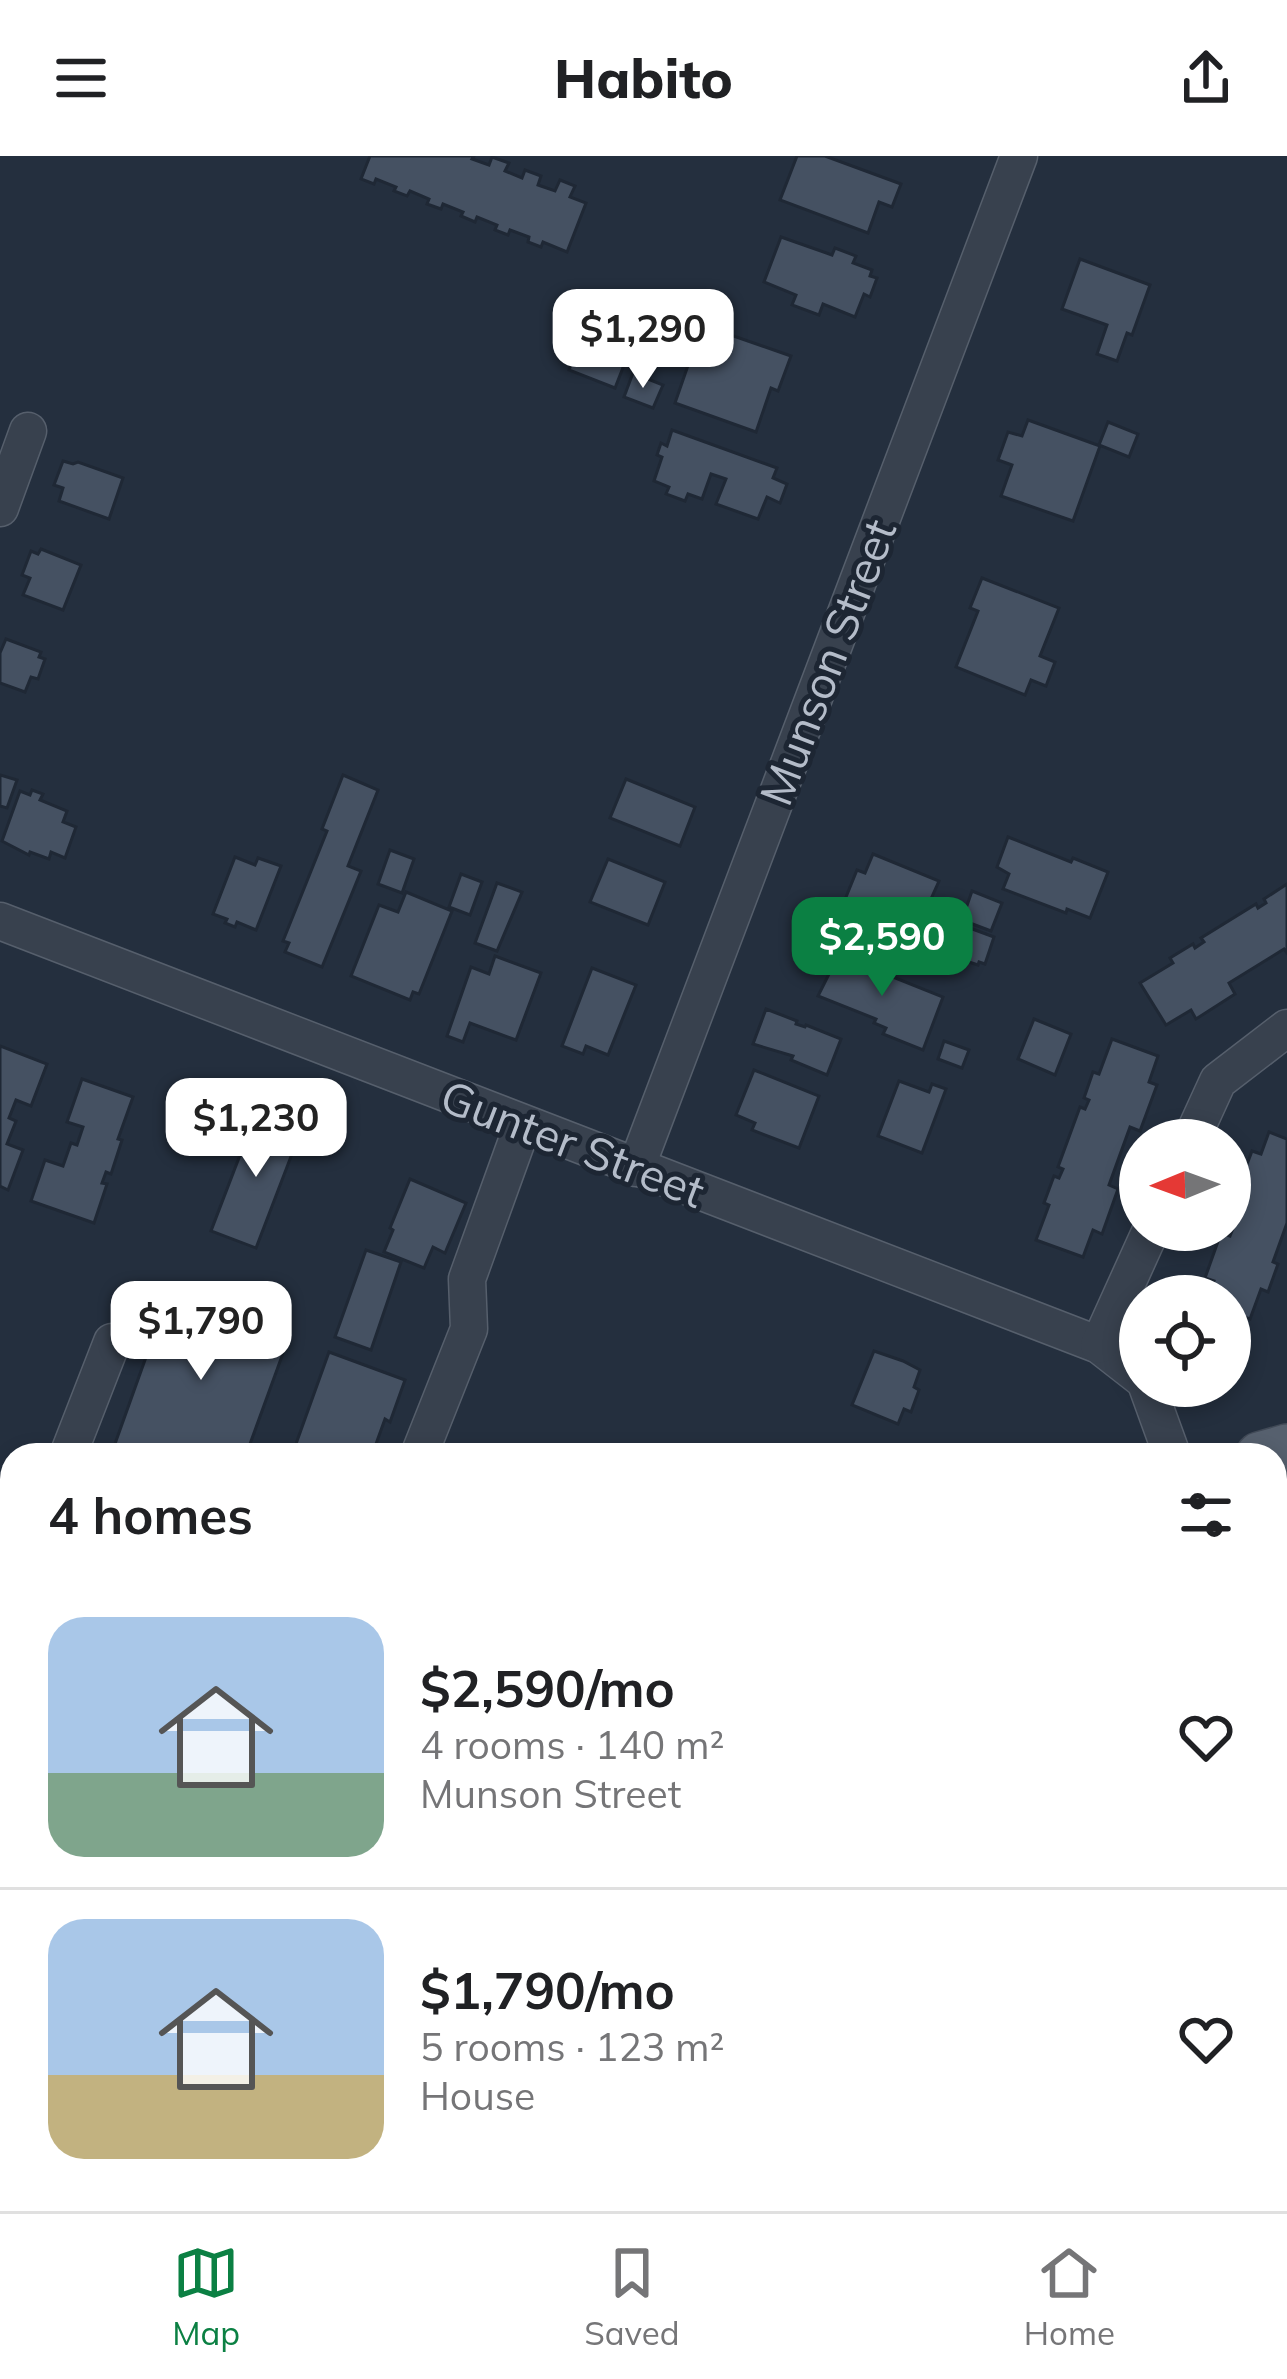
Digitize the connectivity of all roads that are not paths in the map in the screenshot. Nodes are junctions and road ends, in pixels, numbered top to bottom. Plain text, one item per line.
1 (1018, 156) edge
2 (28, 431) dead end
3 (0, 508) edge
4 (0, 921) edge
5 (1287, 1028) edge
6 (1201, 1119) edge
7 (523, 1124) junction
8 (636, 1168) junction
9 (1142, 1251) edge
10 (112, 1342) dead end
11 (1099, 1346) junction
12 (1119, 1361) edge
13 (1155, 1407) edge
14 (73, 1443) edge
15 (424, 1443) edge
16 (1168, 1443) edge

1 - 8 street, Munson Street
2 - 3 street
4 - 7 street, Gunter Street
5 - 6 street
7 - 8 street, Gunter Street
7 - 15 street
8 - 11 street, Gunter Street
9 - 11 street
10 - 14 street
11 - 12 street, Gunter Street
13 - 16 street

